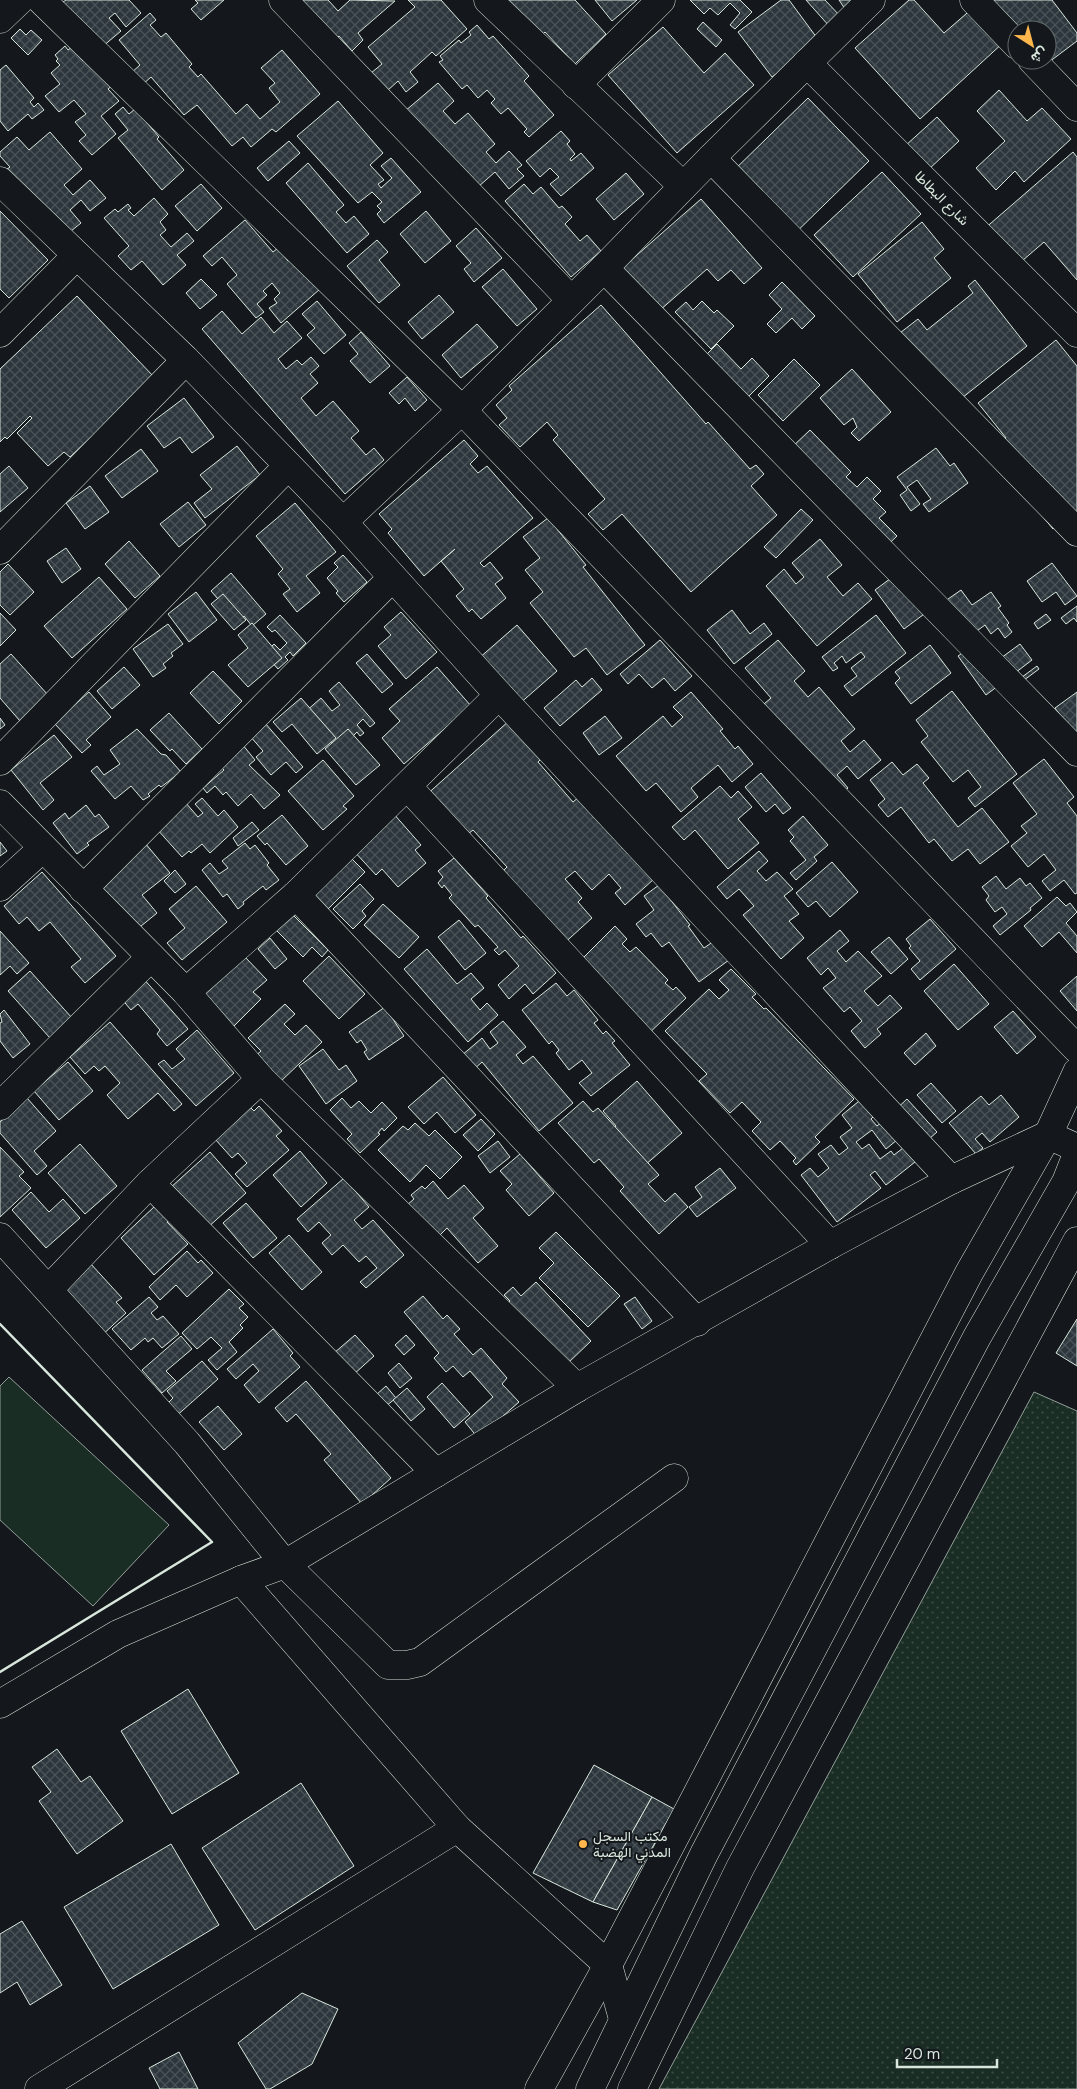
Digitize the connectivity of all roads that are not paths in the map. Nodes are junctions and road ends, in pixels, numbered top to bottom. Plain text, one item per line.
1 (20, 0) edge
2 (41, 0) edge
3 (283, 0) edge
4 (488, 0) edge
5 (661, 0) edge
6 (872, 0) edge
7 (974, 0) edge
8 (0, 19) edge
9 (1007, 35) edge
10 (807, 63) junction
11 (1042, 70) edge
12 (576, 85) junction
13 (1077, 107) edge
14 (711, 158) junction
15 (0, 181) edge
16 (682, 186) junction
17 (76, 256) junction
18 (604, 268) junction
19 (571, 300) junction
20 (0, 333) edge
21 (1077, 333) edge
22 (186, 360) junction
23 (462, 410) junction
24 (288, 466) junction
25 (343, 522) junction
26 (1077, 532) edge
27 (0, 550) edge
28 (392, 578) junction
29 (499, 695) junction
30 (1077, 752) edge
31 (0, 761) edge
32 (408, 787) junction
33 (0, 804) edge
34 (43, 848) junction
35 (0, 887) edge
36 (84, 889) junction
37 (296, 895) junction
38 (151, 956) junction
39 (186, 992) junction
40 (1077, 1049) edge
41 (1077, 1072) edge
42 (261, 1079) junction
43 (0, 1106) edge
44 (1048, 1134) junction
45 (1077, 1148) edge
46 (1077, 1154) edge
47 (951, 1180) junction
48 (150, 1183) junction
49 (0, 1237) edge
50 (1077, 1241) edge
51 (830, 1245) junction
52 (49, 1289) junction
53 (697, 1322) junction
54 (577, 1388) junction
55 (436, 1473) junction
56 (674, 1478) dead end
57 (285, 1564) junction
58 (241, 1580) junction
59 (0, 1704) edge
60 (457, 1828) junction
61 (704, 1854) junction
62 (740, 1868) junction
63 (608, 1965) junction
64 (623, 2019) junction
65 (40, 2089) edge
66 (539, 2089) edge
67 (590, 2089) edge
68 (632, 2089) edge

1 - 8 street
2 - 23 street
3 - 19 street
4 - 12 street
5 - 12 street
6 - 10 street
7 - 9 street
10 - 14 street
10 - 21 street, شارع البطاطا
11 - 13 street
12 - 16 street
14 - 16 street
14 - 26 street
15 - 17 street
16 - 18 street
17 - 20 street
17 - 22 street
18 - 19 street
18 - 30 street
19 - 23 street
22 - 24 street
22 - 27 street
23 - 25 street
23 - 40 street
24 - 25 street
24 - 31 street
25 - 28 street
28 - 29 street
28 - 36 street
29 - 32 street
29 - 47 street
32 - 37 street
32 - 51 street
33 - 34 street
34 - 35 street
34 - 36 street
36 - 38 street
37 - 39 street
37 - 53 street
38 - 39 street
38 - 43 street
39 - 42 street
41 - 44 street
42 - 48 street
42 - 54 street
44 - 45 street
44 - 47 street
44 - 63 street
46 - 61 street
47 - 51 street
48 - 52 street
48 - 55 street
49 - 52 street
50 - 62 street
51 - 53 street
52 - 57 street
53 - 54 street
54 - 55 street
55 - 57 street
56 - 57 street
57 - 58 street
58 - 59 street
58 - 60 street
60 - 63 street
60 - 65 street
61 - 62 street
61 - 64 street
62 - 68 street
63 - 64 street
63 - 66 street
64 - 67 street

